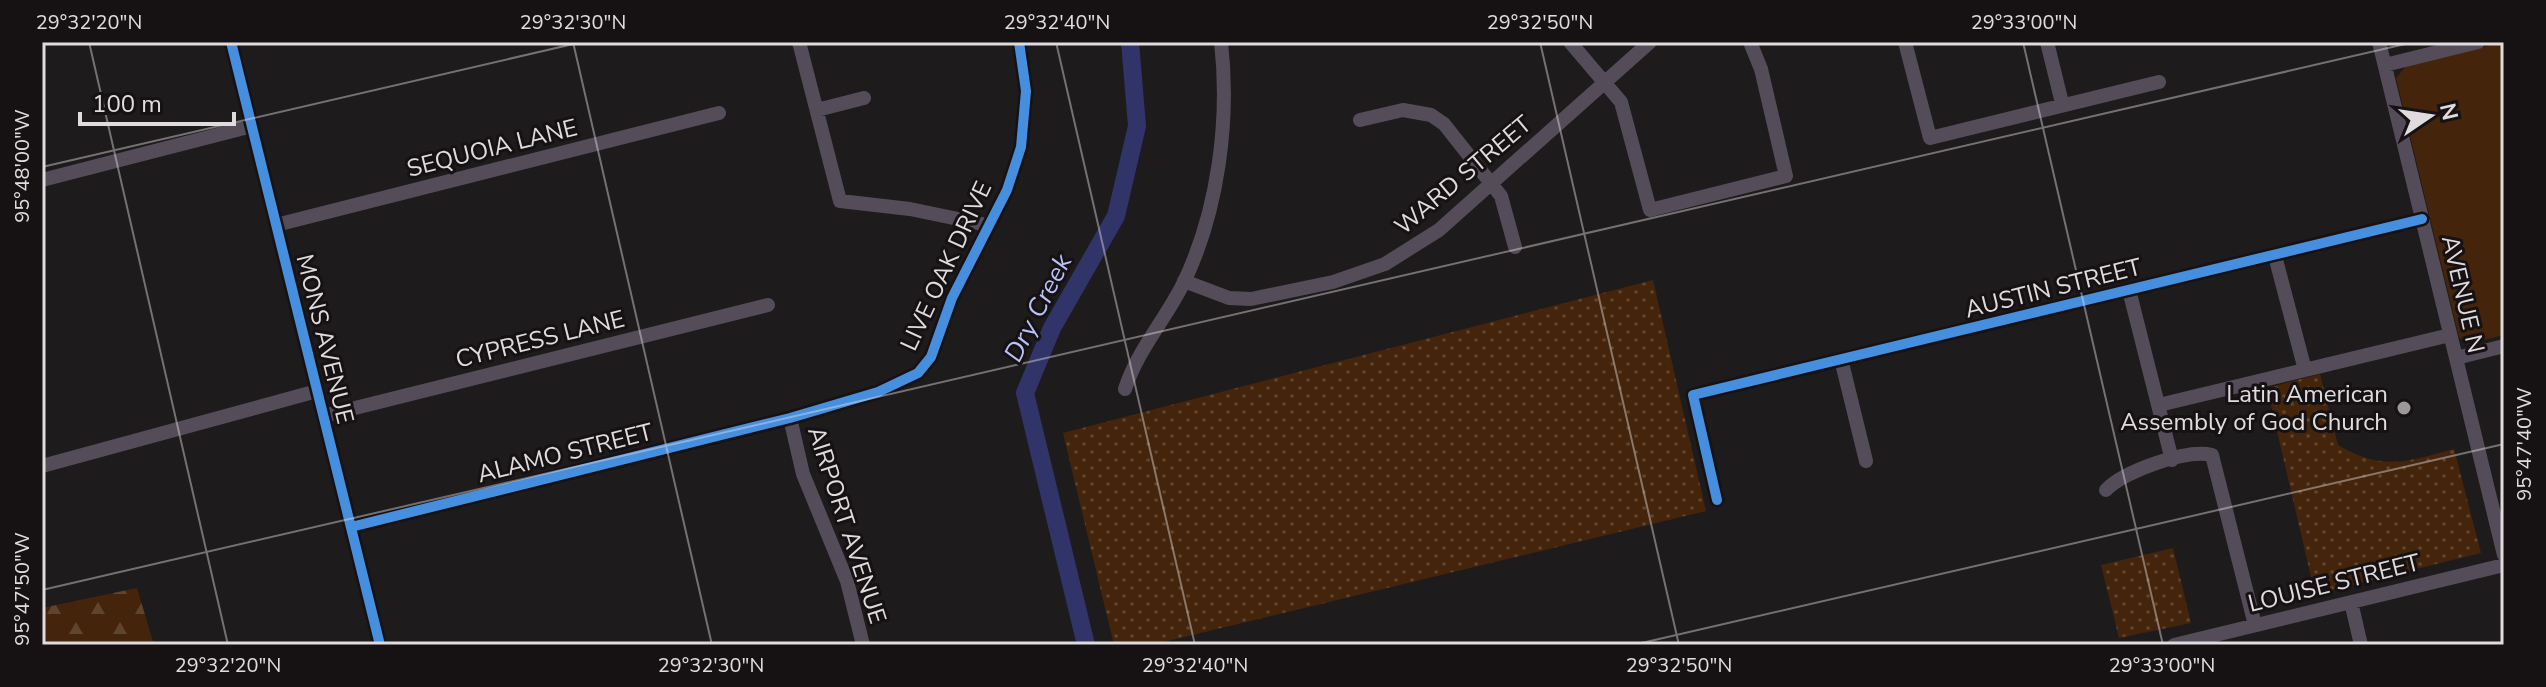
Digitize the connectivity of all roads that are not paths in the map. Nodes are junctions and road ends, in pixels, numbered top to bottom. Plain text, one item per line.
1 (231, 42) edge
2 (799, 42) edge
3 (1019, 42) edge
4 (1221, 42) edge
5 (1570, 42) edge
6 (1650, 42) edge
7 (1750, 42) edge
8 (1905, 42) edge
9 (2047, 42) edge
10 (2379, 42) edge
11 (2478, 42) edge
12 (2385, 65) junction
13 (1605, 81) junction
14 (2159, 82) dead end
15 (864, 98) dead end
16 (2062, 103) junction
17 (817, 110) junction
18 (719, 113) dead end
19 (1360, 120) dead end
20 (252, 126) junction
21 (42, 180) edge
22 (1492, 183) junction
23 (2422, 219) junction
24 (276, 225) junction
25 (987, 225) junction
26 (1515, 247) dead end
27 (2275, 256) junction
28 (1184, 281) junction
29 (2129, 290) junction
30 (768, 305) dead end
31 (2450, 335) junction
32 (2504, 346) edge
33 (2456, 358) junction
34 (1841, 359) junction
35 (2305, 370) junction
36 (1125, 389) dead end
37 (317, 391) junction
38 (2159, 405) junction
39 (323, 416) junction
40 (790, 418) junction
41 (2172, 460) junction
42 (1866, 461) dead end
43 (42, 466) edge
44 (2106, 490) dead end
45 (1717, 500) dead end
46 (2500, 522) edge
47 (351, 527) junction
48 (2504, 555) edge
49 (2504, 565) edge
50 (2351, 602) junction
51 (2255, 625) junction
52 (2208, 641) edge
53 (380, 645) edge
54 (863, 645) edge
55 (2174, 645) edge
56 (2361, 645) edge

1 - 20 street, MONS AVENUE
2 - 17 street
3 - 25 street, LIVE OAK DRIVE
4 - 28 street
5 - 13 street
6 - 13 street, WARD STREET
7 - 13 street
8 - 16 street
9 - 16 street
10 - 12 street, AVENUE N
11 - 12 street
12 - 23 street, AVENUE N
13 - 22 street, WARD STREET
14 - 16 street
15 - 17 street
17 - 25 street
18 - 24 street, SEQUOIA LANE
19 - 22 street
20 - 21 street
20 - 24 street, MONS AVENUE
22 - 26 street
22 - 28 street, WARD STREET
23 - 27 street, AUSTIN STREET
23 - 31 street, AVENUE N
24 - 37 street, MONS AVENUE
25 - 40 street, LIVE OAK DRIVE
27 - 29 street, AUSTIN STREET
27 - 35 street
28 - 36 street
29 - 34 street, AUSTIN STREET
29 - 38 street
30 - 39 street, CYPRESS LANE
31 - 33 street, AVENUE N
31 - 35 street
32 - 33 street
33 - 46 street, AVENUE N
34 - 42 street
34 - 45 street, AUSTIN STREET
35 - 38 street
37 - 39 street, MONS AVENUE
37 - 43 street
38 - 41 street
39 - 47 street, MONS AVENUE
40 - 47 street, ALAMO STREET
40 - 54 street, AIRPORT AVENUE
41 - 44 street
41 - 51 street
46 - 48 street, AVENUE N
47 - 53 street, MONS AVENUE
49 - 50 street, LOUISE STREET
50 - 51 street, LOUISE STREET
50 - 56 street
51 - 52 street, LOUISE STREET
52 - 55 street, LOUISE STREET

